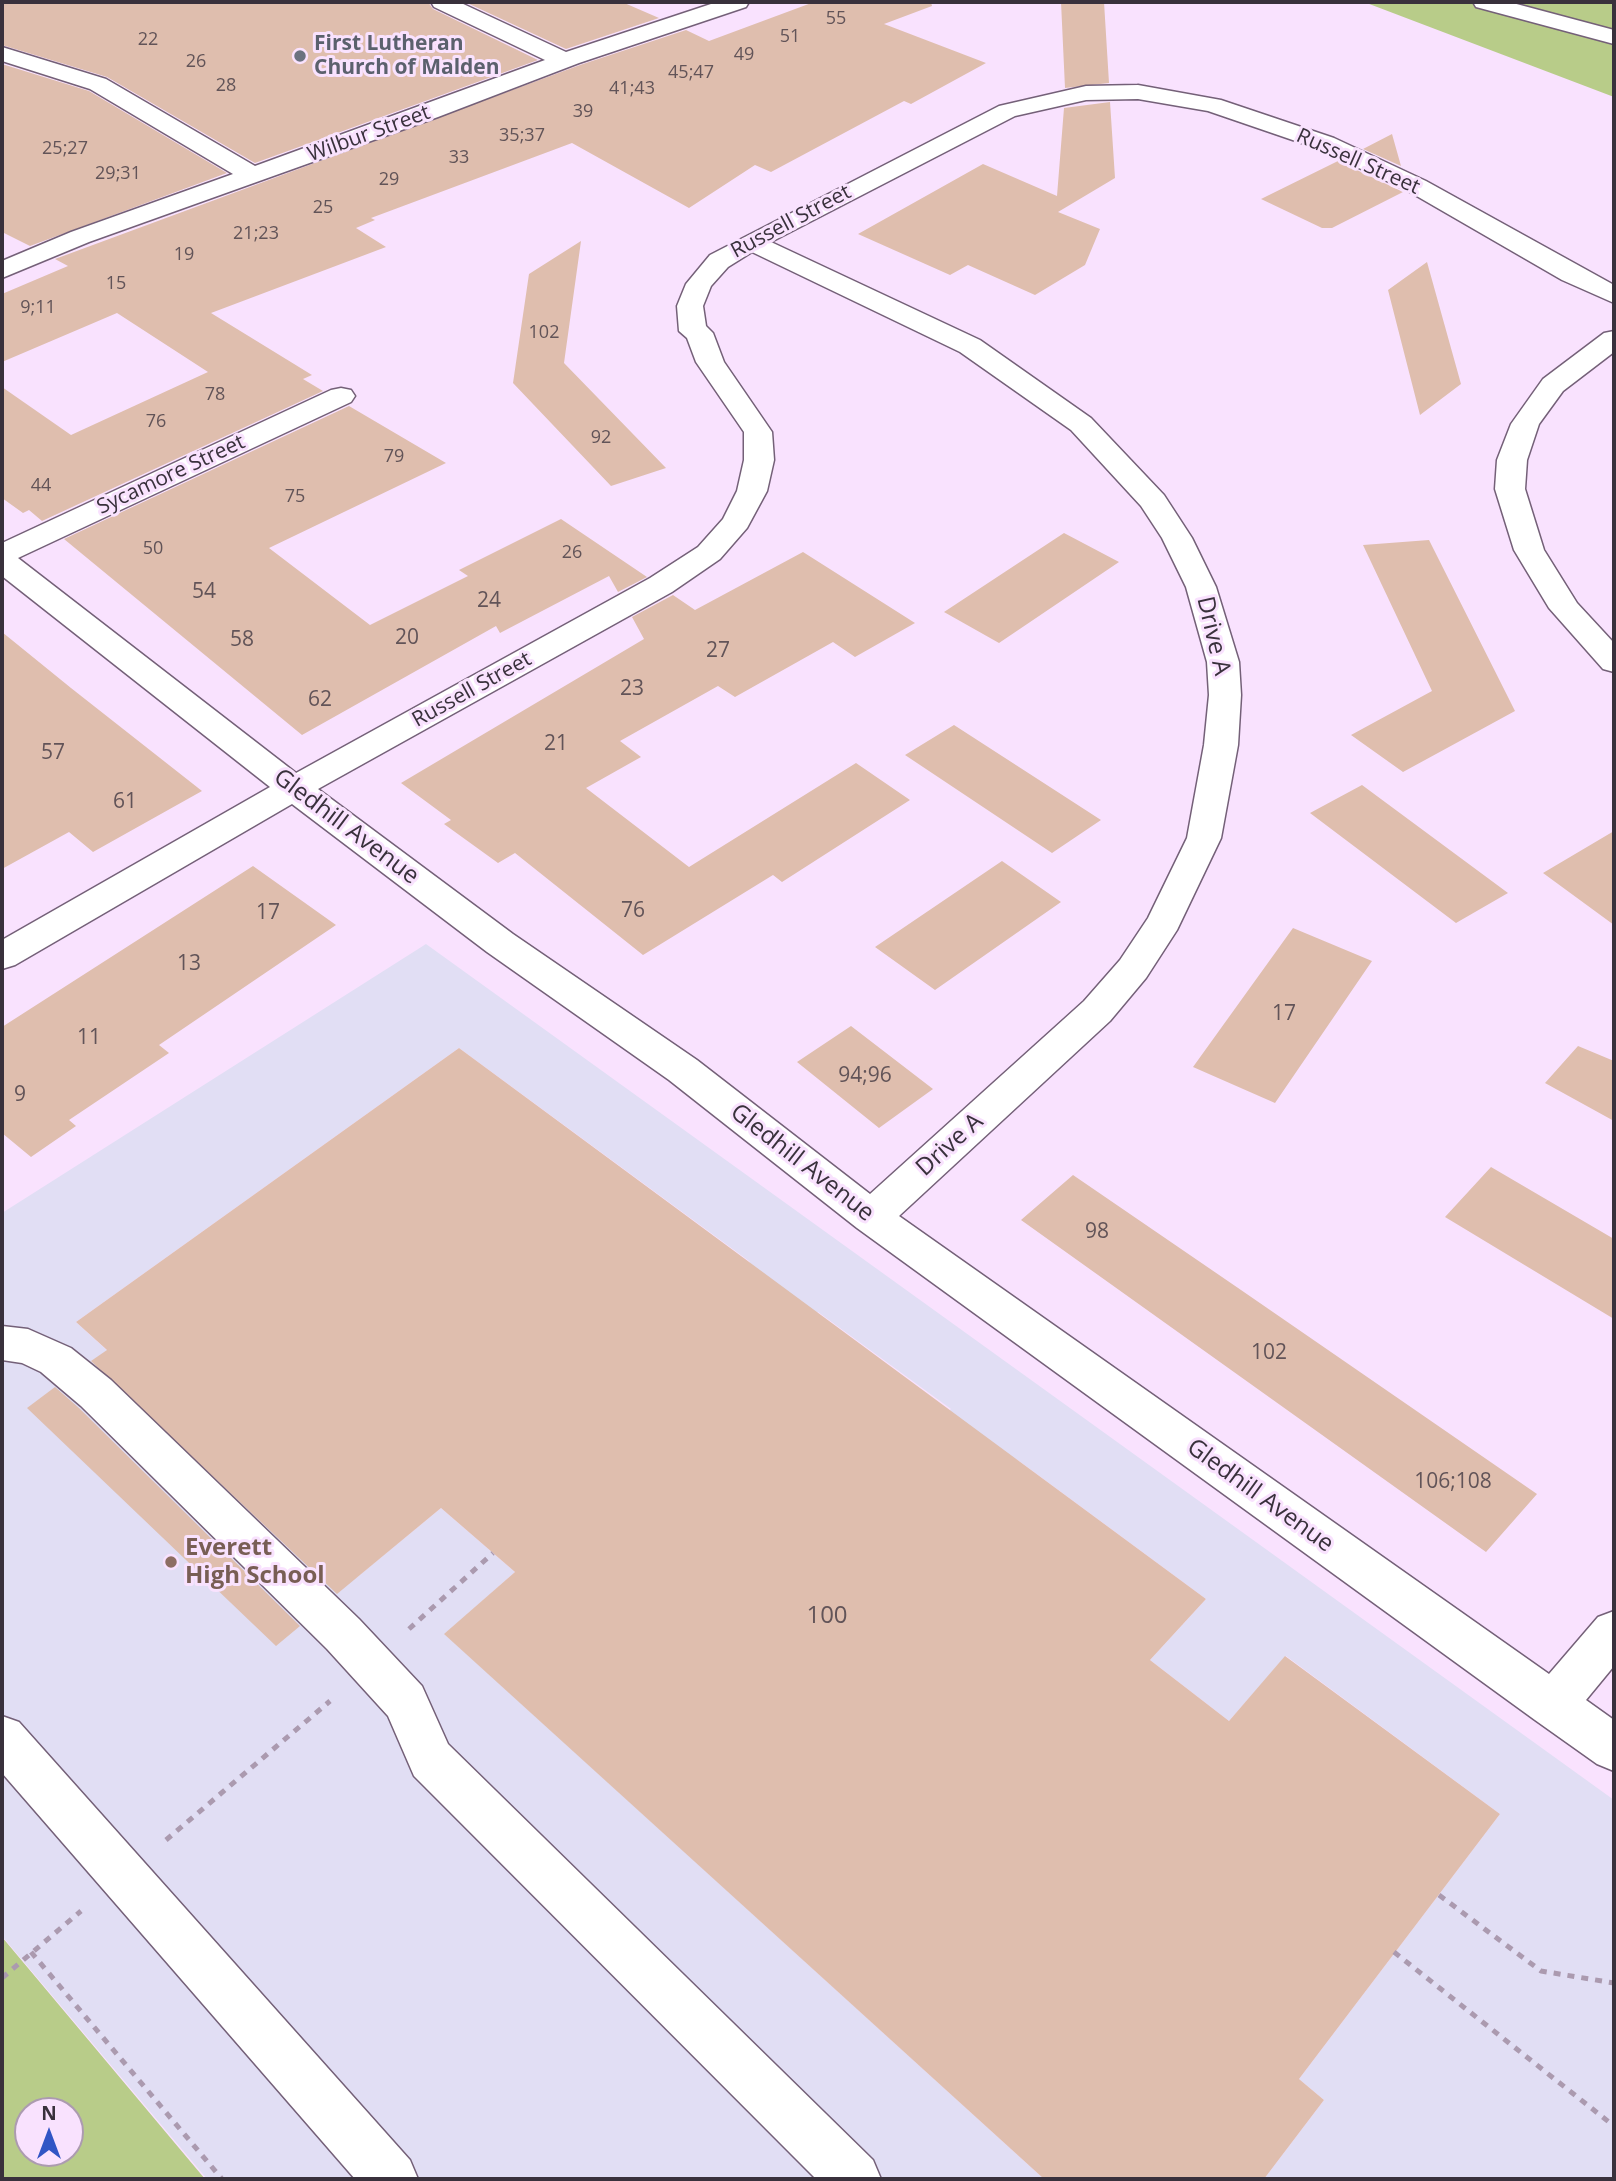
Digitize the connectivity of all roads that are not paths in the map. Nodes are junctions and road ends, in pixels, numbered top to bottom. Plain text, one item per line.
1 (442, 2) edge
2 (738, 2) edge
3 (1483, 2) edge
4 (1614, 37) edge
5 (2, 54) edge
6 (564, 60) junction
7 (254, 176) junction
8 (751, 242) junction
9 (2, 270) edge
10 (1614, 295) edge
11 (1614, 339) edge
12 (341, 397) dead end
13 (2, 554) edge
14 (2, 561) edge
15 (1614, 662) edge
16 (295, 789) junction
17 (2, 956) edge
18 (871, 1217) junction
19 (2, 1343) edge
20 (1614, 1632) edge
21 (1552, 1705) junction
22 (2, 1738) edge
23 (1614, 1748) edge
24 (391, 2179) edge
25 (854, 2179) edge

1 - 6 street
2 - 6 street, Wilbur Street
3 - 4 street
5 - 7 street
6 - 7 street, Wilbur Street
7 - 9 street, Wilbur Street
8 - 10 street, Russell Street
8 - 16 street, Russell Street
8 - 18 street, Drive A
11 - 15 street
12 - 13 street, Sycamore Street
14 - 16 street, Gledhill Avenue
16 - 17 street, Russell Street
16 - 18 street, Gledhill Avenue
18 - 21 street, Gledhill Avenue
19 - 25 street
20 - 21 street
21 - 23 street, Gledhill Avenue
22 - 24 street

